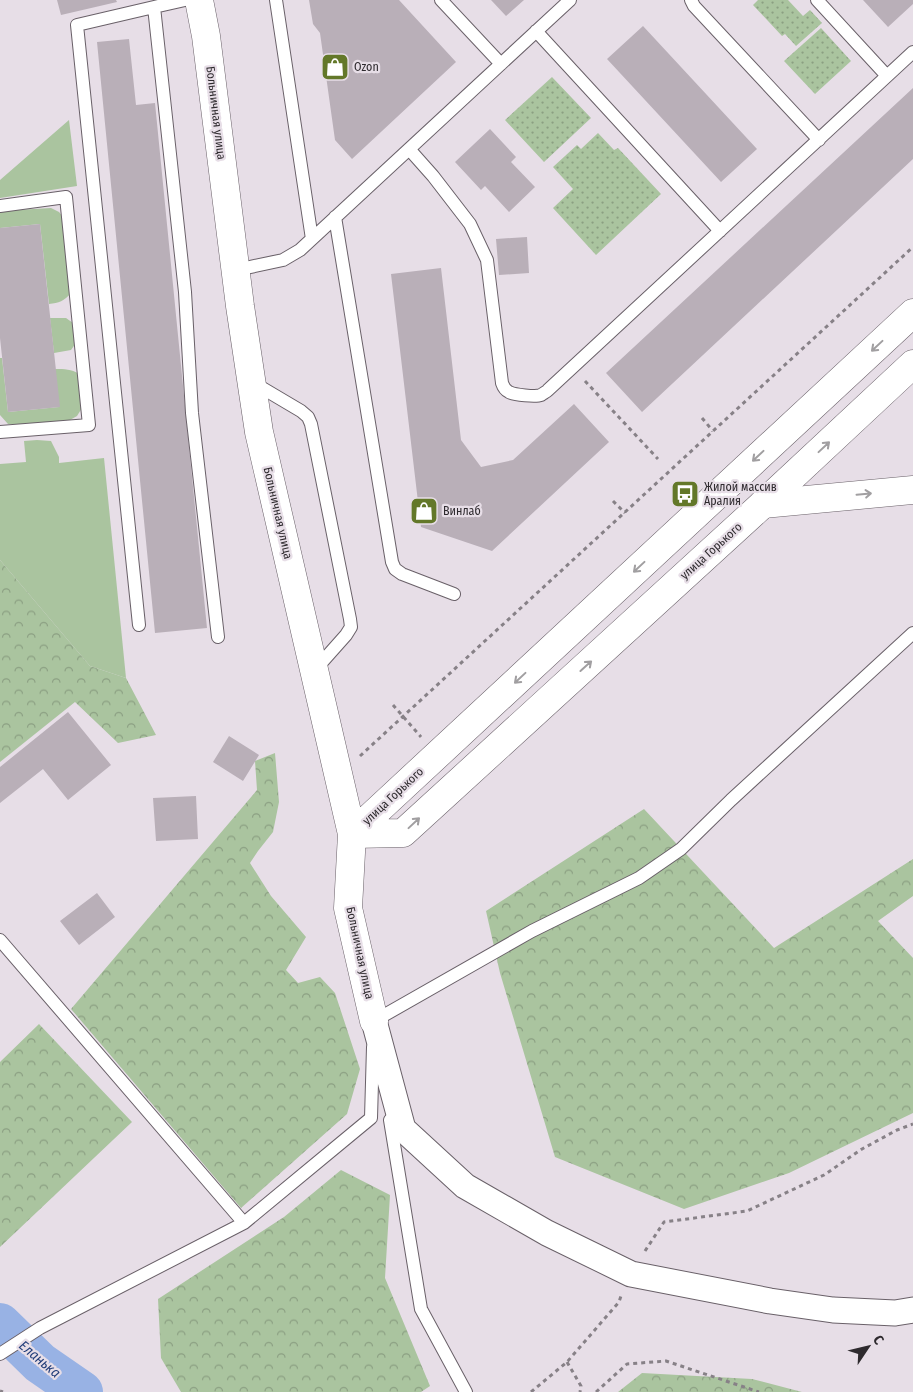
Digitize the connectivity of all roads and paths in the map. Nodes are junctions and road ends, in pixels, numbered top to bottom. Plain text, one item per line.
1 (185, 0) edge
2 (199, 0) edge
3 (276, 0) edge
4 (441, 0) edge
5 (570, 0) edge
6 (691, 0) edge
7 (817, 0) edge
8 (154, 7) junction
9 (536, 31) junction
10 (913, 52) edge
11 (500, 64) junction
12 (887, 76) junction
13 (818, 140) junction
14 (409, 149) junction
15 (0, 206) edge
16 (335, 217) junction
17 (720, 231) junction
18 (312, 239) junction
19 (913, 247) edge
20 (236, 270) junction
21 (913, 313) edge
22 (913, 364) edge
23 (573, 368) junction
24 (252, 381) junction
25 (702, 418) dead end
26 (714, 431) junction
27 (0, 432) edge
28 (658, 459) dead end
29 (913, 490) edge
30 (613, 501) dead end
31 (763, 504) junction
32 (625, 513) junction
33 (454, 594) dead end
34 (139, 625) dead end
35 (913, 633) edge
36 (218, 637) dead end
37 (314, 671) junction
38 (393, 705) dead end
39 (404, 717) junction
40 (421, 738) dead end
41 (371, 747) dead end
42 (352, 834) junction
43 (0, 940) edge
44 (374, 1021) junction
45 (913, 1124) edge
46 (244, 1223) junction
47 (631, 1274) junction
48 (913, 1310) edge
49 (0, 1354) edge
50 (567, 1362) junction
51 (466, 1392) edge
52 (532, 1392) edge
53 (580, 1392) edge
54 (596, 1392) edge
55 (760, 1392) edge

1 - 8 lane
2 - 20 main road, Больничная улица
3 - 18 lane
4 - 11 lane
5 - 9 lane
6 - 13 lane
7 - 12 lane
8 - 34 lane
8 - 36 lane
9 - 11 lane
9 - 17 lane
10 - 12 lane
11 - 14 lane
12 - 13 lane
13 - 17 lane
14 - 16 lane
14 - 23 lane
15 - 27 lane
16 - 18 lane
16 - 33 lane
17 - 23 lane
18 - 20 lane
19 - 26 path
20 - 24 main road, Больничная улица
21 -> 42 main road, улица Горького
31 -> 22 main road, улица Горького
23 - 28 path
24 - 37 main road, Больничная улица
24 - 37 lane
25 - 26 path
26 - 32 path
31 -> 29 main road
30 - 32 path
42 -> 31 main road, улица Горького
32 - 39 path
35 - 44 lane
37 - 42 main road, Больничная улица
38 - 39 path
39 - 40 path
39 - 41 path
42 - 44 main road, Больничная улица
43 - 46 lane
44 - 46 lane
44 - 47 street
44 - 51 lane
45 - 47 path
46 - 49 lane
47 - 48 street
47 - 50 path
50 - 52 path
50 - 53 path
54 - 55 path

